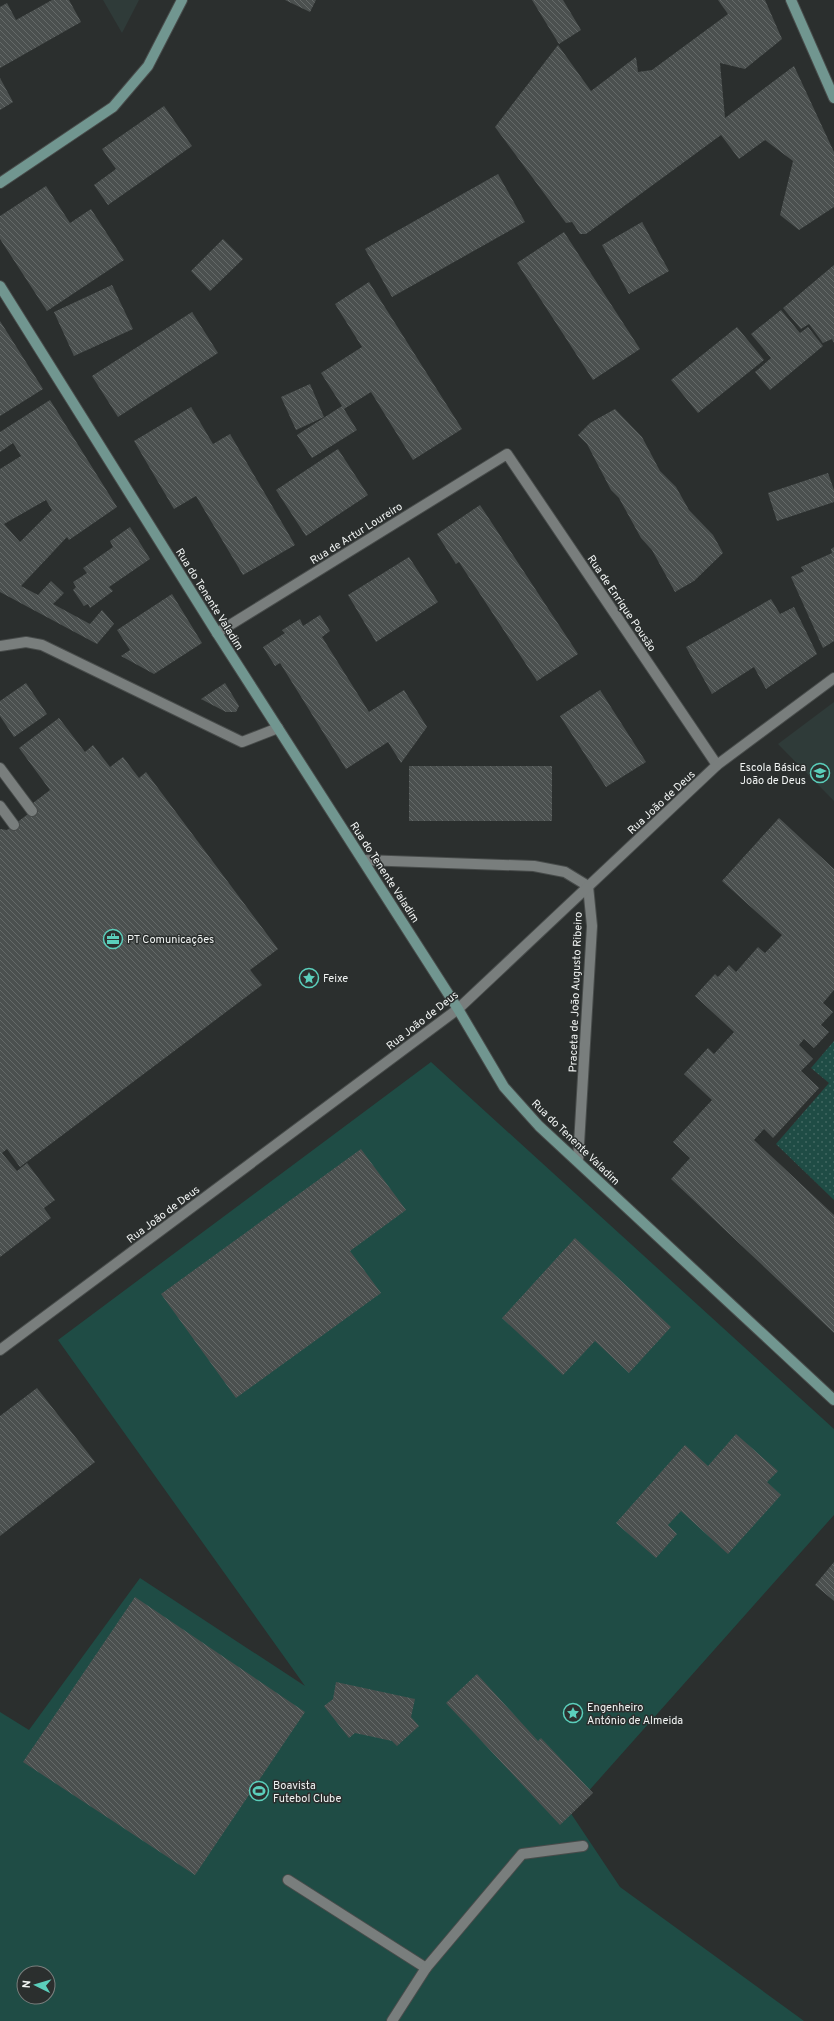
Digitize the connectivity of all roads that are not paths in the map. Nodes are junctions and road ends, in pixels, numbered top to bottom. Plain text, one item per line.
1 (182, 0) edge
2 (791, 0) edge
3 (834, 98) edge
4 (0, 183) edge
5 (0, 286) edge
6 (507, 454) joint
7 (218, 633) junction
8 (0, 646) edge
9 (834, 678) edge
10 (278, 728) junction
11 (717, 765) junction
12 (0, 768) edge
13 (0, 806) edge
14 (32, 811) dead end
15 (14, 825) dead end
16 (363, 860) junction
17 (588, 886) junction
18 (458, 1009) junction
19 (578, 1160) junction
20 (0, 1350) edge
21 (834, 1400) edge
22 (583, 1846) dead end
23 (288, 1880) dead end
24 (426, 1968) junction
25 (392, 2021) edge

1 - 4 main road
2 - 3 main road
5 - 7 main road, Rua do Tenente Valadim
6 - 7 street, Rua de Artur Loureiro
6 - 11 street, Rua de Enrique Pousão
7 - 10 main road, Rua do Tenente Valadim
8 - 10 street
9 - 11 street, Rua João de Deus
10 - 16 main road, Rua do Tenente Valadim
11 - 17 street, Rua João de Deus
12 - 14 street
13 - 15 street
16 - 17 street
16 - 18 main road, Rua do Tenente Valadim
17 - 18 street, Rua João de Deus
17 - 19 street, Praceta de João Augusto Ribeiro
18 - 19 main road, Rua do Tenente Valadim
18 - 20 street, Rua João de Deus
19 - 21 main road, Rua do Tenente Valadim
22 - 24 street
23 - 24 street
24 - 25 street

